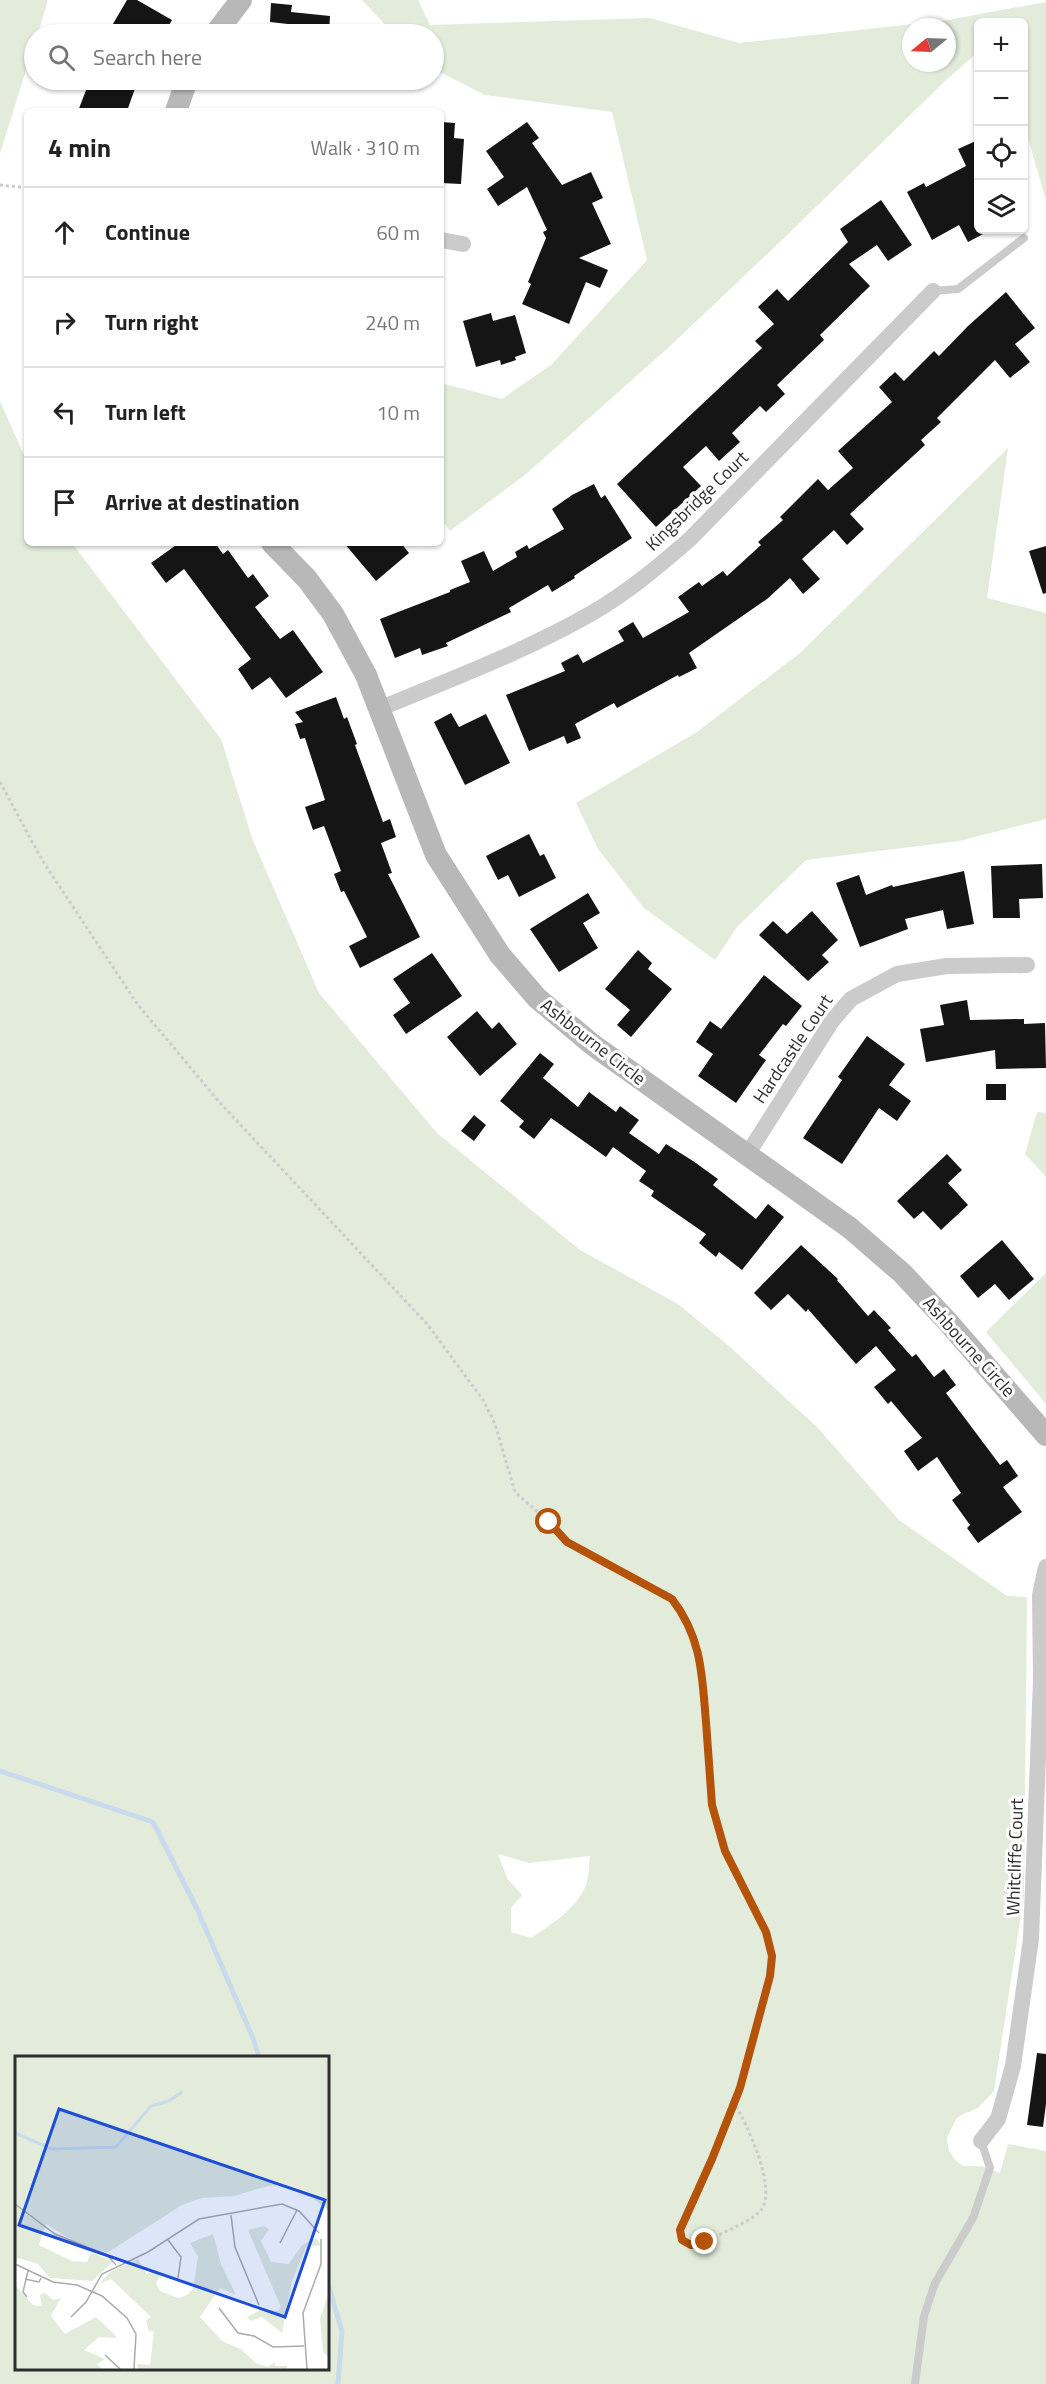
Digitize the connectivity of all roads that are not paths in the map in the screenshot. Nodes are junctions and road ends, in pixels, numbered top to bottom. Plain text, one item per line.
1 (241, 0) edge
2 (223, 24) edge
3 (183, 90) edge
4 (177, 108) edge
5 (1024, 238) dead end
6 (444, 241) edge
7 (464, 244) dead end
8 (933, 291) joint
9 (275, 546) edge
10 (379, 708) junction
11 (1027, 965) dead end
12 (747, 1155) junction
13 (1046, 1435) edge
14 (1046, 1567) edge
15 (981, 2141) joint
16 (915, 2384) edge

1 - 2 street
3 - 4 street
5 - 8 lane
6 - 7 street
8 - 10 street, Kingsbridge Court
9 - 10 street, Ashbourne Circle
10 - 12 street, Ashbourne Circle
11 - 12 street, Hardcastle Court
12 - 13 street, Ashbourne Circle
14 - 15 street, Whitcliffe Court
15 - 16 lane

